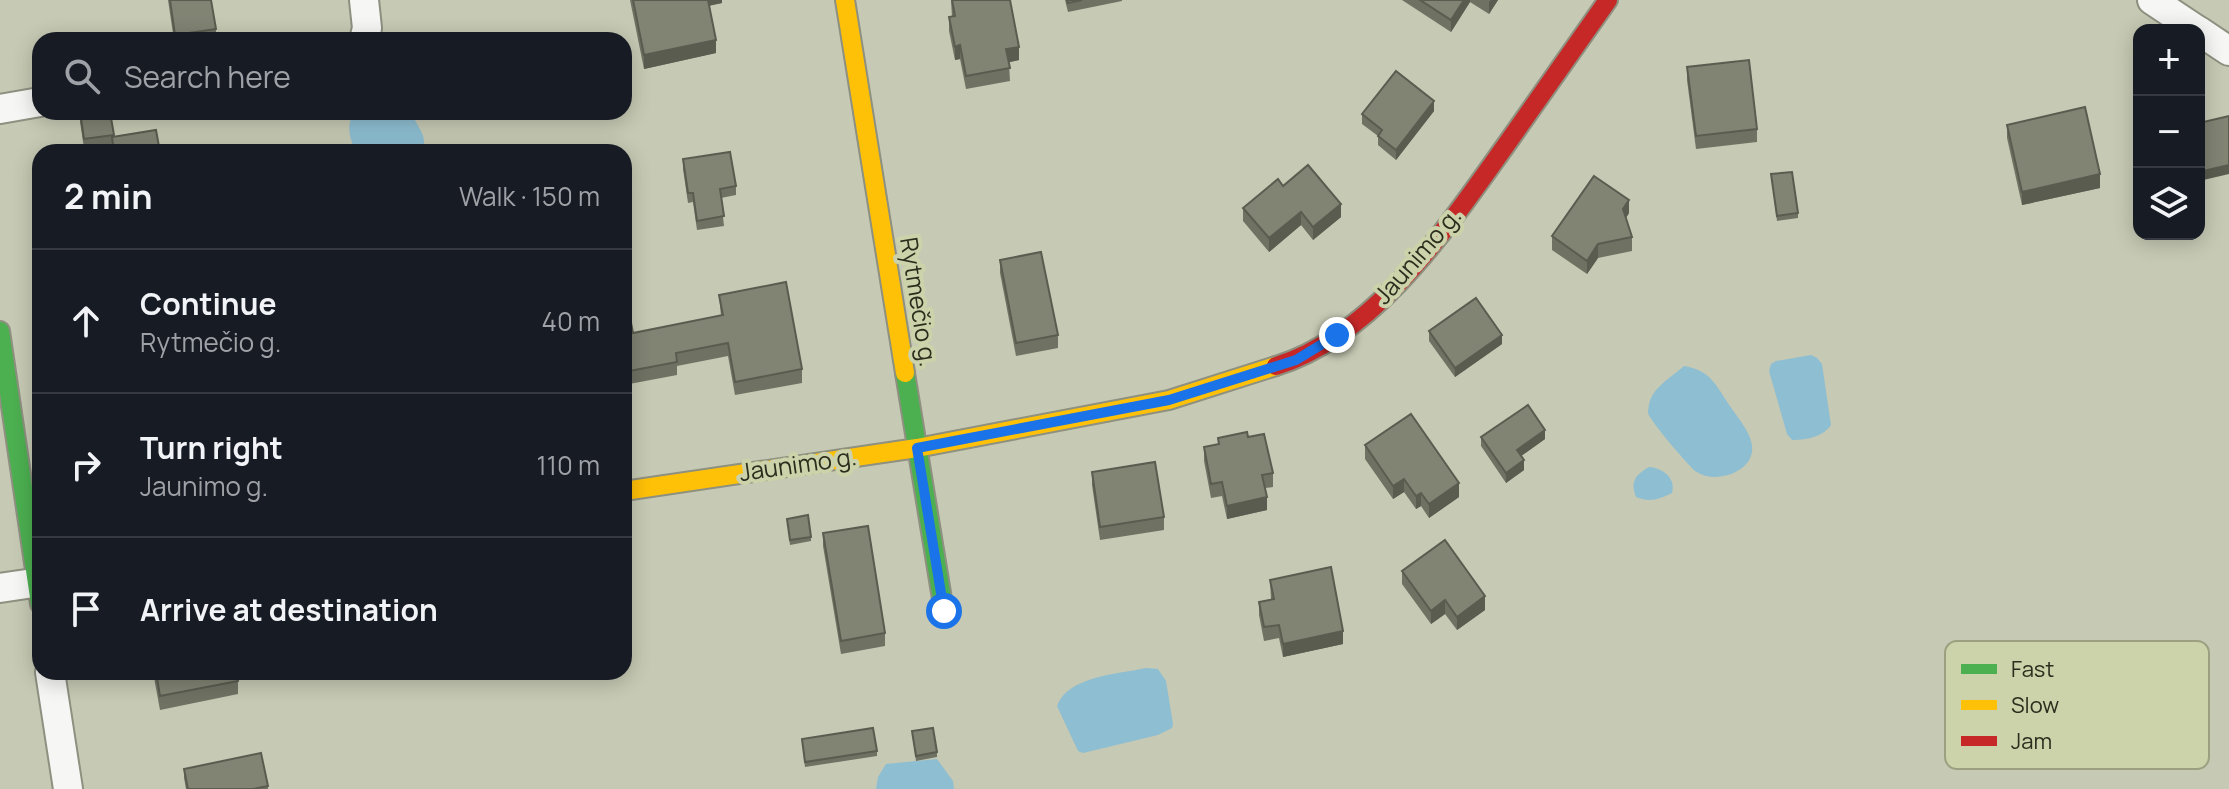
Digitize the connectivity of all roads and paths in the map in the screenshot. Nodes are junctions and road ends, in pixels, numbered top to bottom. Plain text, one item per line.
1 (364, 0) edge
2 (845, 0) edge
3 (1608, 0) edge
4 (2152, 0) edge
5 (2188, 24) edge
6 (366, 32) edge
7 (2205, 36) edge
8 (2229, 51) edge
9 (32, 103) edge
10 (0, 109) edge
11 (0, 331) edge
12 (917, 448) junction
13 (632, 490) edge
14 (32, 543) edge
15 (0, 588) edge
16 (32, 589) edge
17 (944, 611) dead end
18 (51, 680) edge
19 (68, 789) edge

1 - 6 street
2 - 12 street, Rytmečio g.
3 - 12 street, Jaunimo g.
4 - 5 street
7 - 8 street
9 - 10 street
11 - 14 street
12 - 13 street, Jaunimo g.
12 - 17 street, Rytmečio g.
15 - 16 street
18 - 19 street

